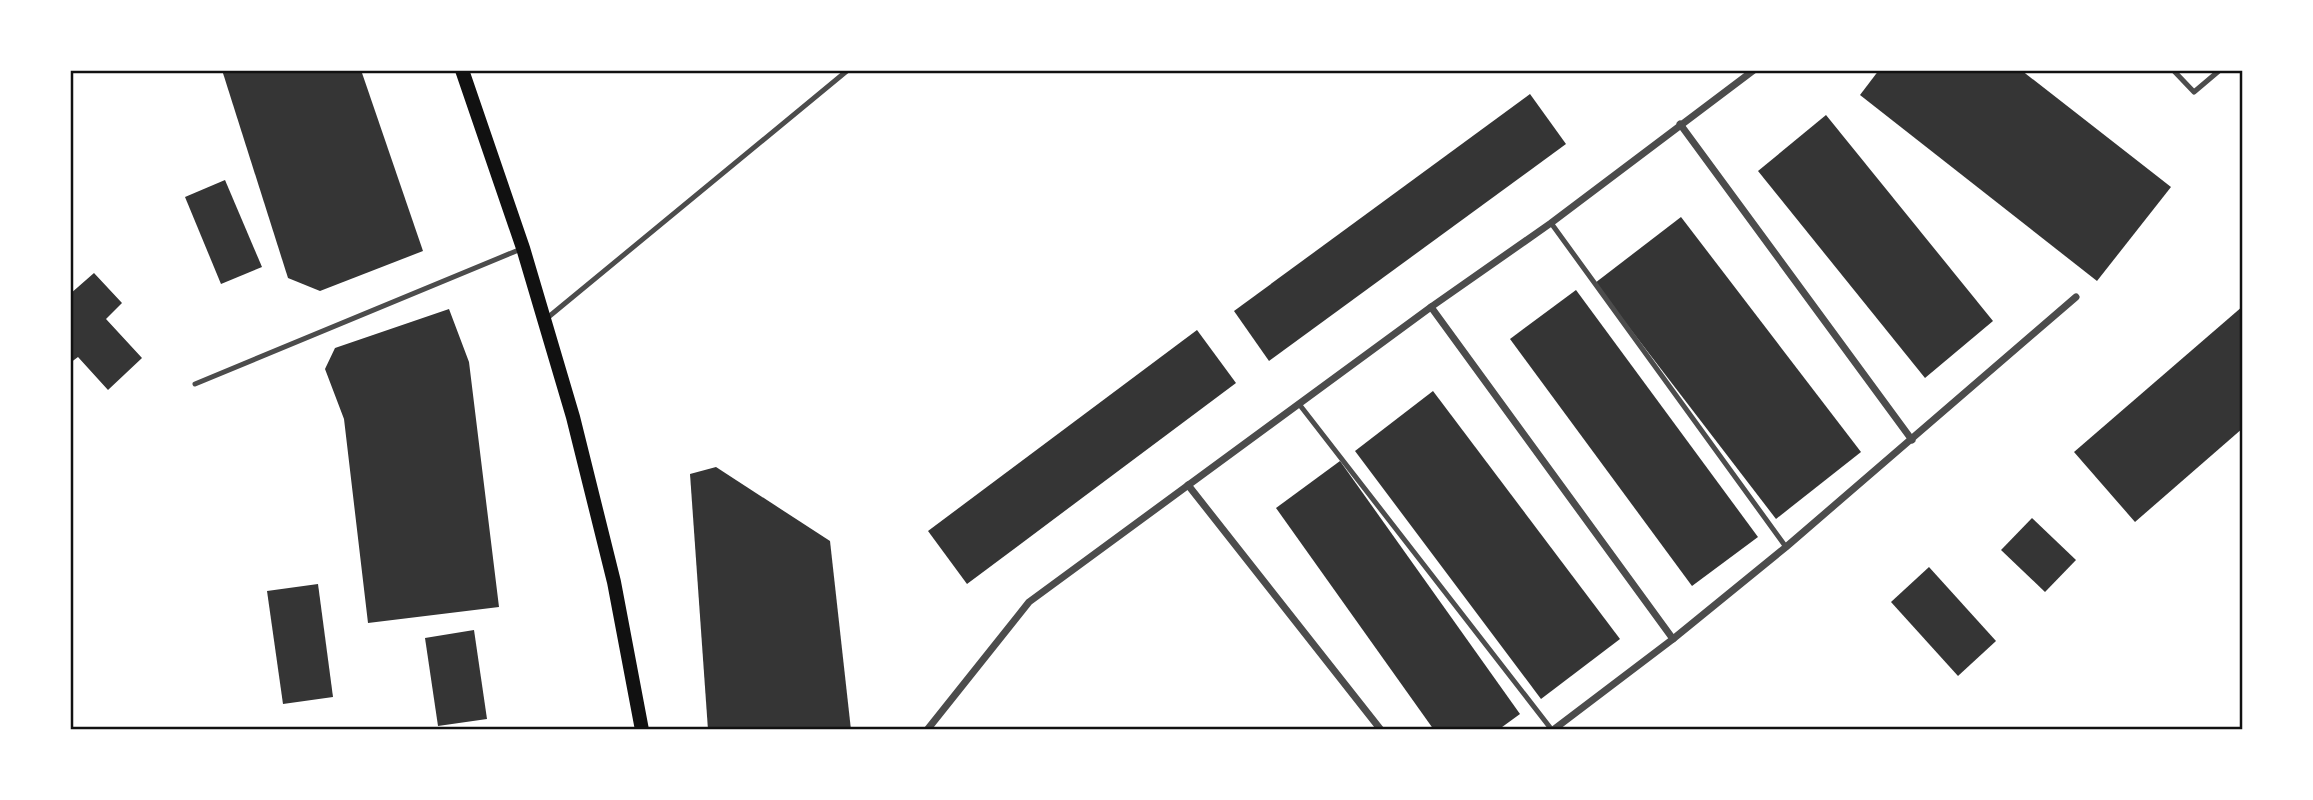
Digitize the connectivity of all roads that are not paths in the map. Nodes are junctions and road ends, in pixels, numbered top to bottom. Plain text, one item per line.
1 (462, 70) edge
2 (848, 70) edge
3 (1754, 70) edge
4 (2173, 70) edge
5 (2220, 70) edge
6 (1680, 124) junction
7 (1551, 223) junction
8 (523, 248) junction
9 (2076, 297) dead end
10 (1431, 307) junction
11 (546, 319) junction
12 (195, 384) dead end
13 (1299, 404) junction
14 (1912, 440) junction
15 (1188, 485) junction
16 (1786, 547) junction
17 (1673, 639) junction
18 (642, 730) edge
19 (927, 730) edge
20 (1381, 730) edge
21 (1553, 730) edge

1 - 8 main road
2 - 11 lane
3 - 6 street
4 - 5 lane
6 - 7 street
6 - 14 street
7 - 10 street
7 - 16 lane
8 - 11 main road
8 - 12 lane
9 - 14 street
10 - 13 street
10 - 17 street
11 - 18 main road
13 - 15 street
13 - 21 lane
14 - 16 street
15 - 19 street
15 - 20 street
16 - 17 street
17 - 21 street

